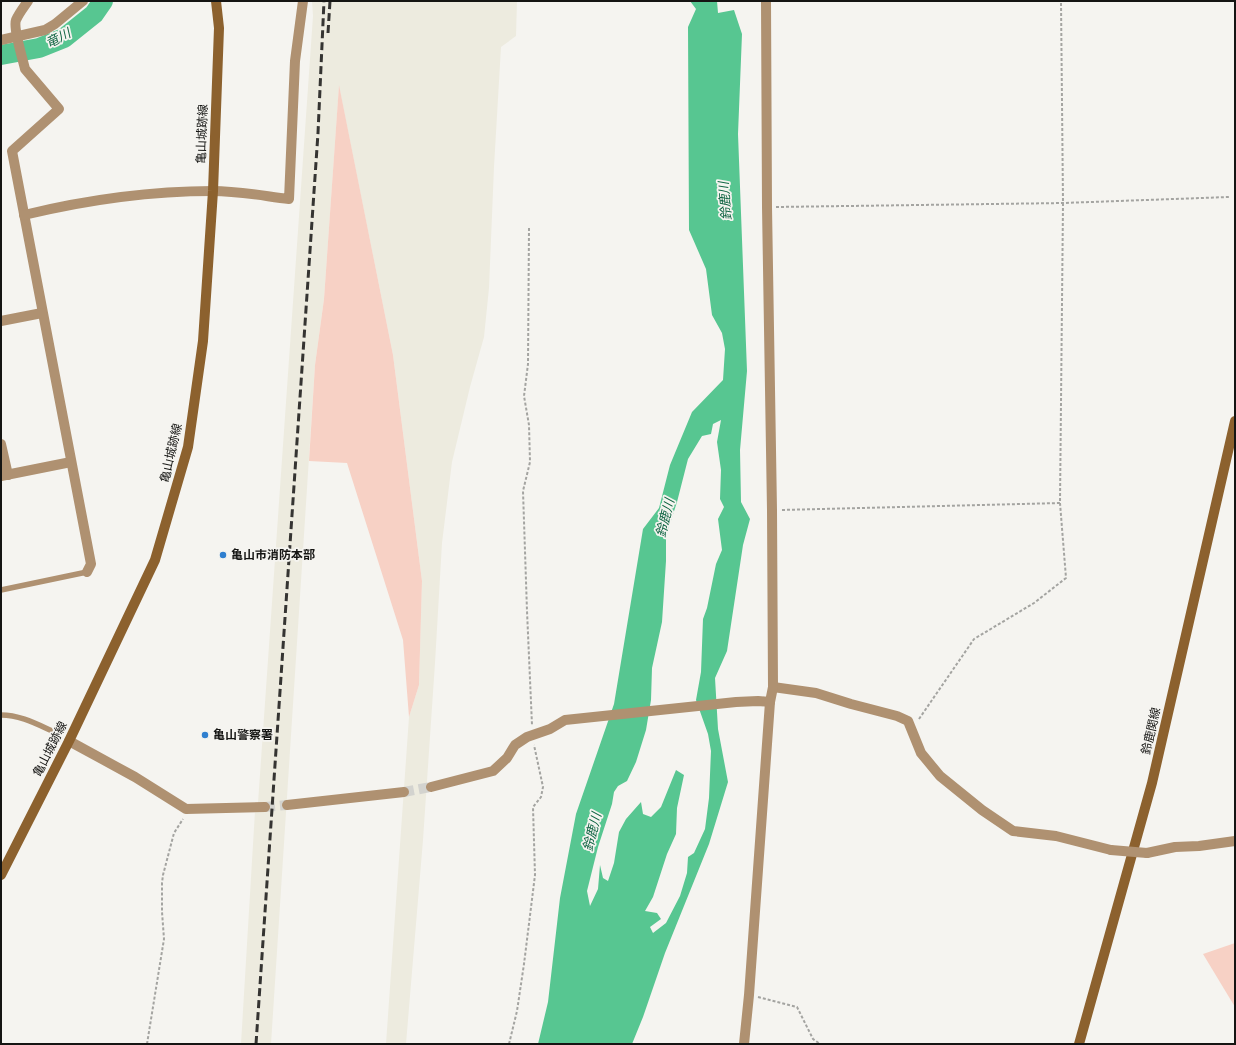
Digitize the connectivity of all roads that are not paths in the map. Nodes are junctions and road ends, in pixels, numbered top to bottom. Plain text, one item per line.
1 (28, 1) edge
2 (83, 1) edge
3 (216, 1) edge
4 (303, 1) edge
5 (766, 1) edge
6 (18, 39) junction
7 (1, 40) edge
8 (213, 191) junction
9 (24, 214) junction
10 (42, 313) junction
11 (1, 321) edge
12 (1235, 421) edge
13 (1, 444) edge
14 (71, 462) junction
15 (4, 475) edge
16 (87, 572) joint
17 (1, 590) edge
18 (773, 688) junction
19 (770, 702) junction
20 (1, 715) edge
21 (59, 734) dead end
22 (69, 741) junction
23 (431, 787) tunnel mouth
24 (404, 792) tunnel mouth
25 (287, 805) tunnel mouth
26 (265, 807) tunnel mouth
27 (1235, 841) edge
28 (1, 875) edge
29 (744, 1044) edge
30 (1079, 1044) edge

1 - 6 street
2 - 6 street
3 - 8 main road, 亀山城跡線
4 - 8 street
5 - 18 street
6 - 7 street
6 - 9 street
8 - 9 street
8 - 22 main road, 亀山城跡線
9 - 10 street
10 - 11 street
10 - 14 street
12 - 30 main road, 鈴鹿関線
13 - 15 street
14 - 15 street
14 - 16 street
16 - 17 lane
18 - 19 street
18 - 27 street, bridge
19 - 23 street
19 - 29 street
20 - 21 lane
22 - 26 street
22 - 28 main road, 亀山城跡線
24 - 25 street

